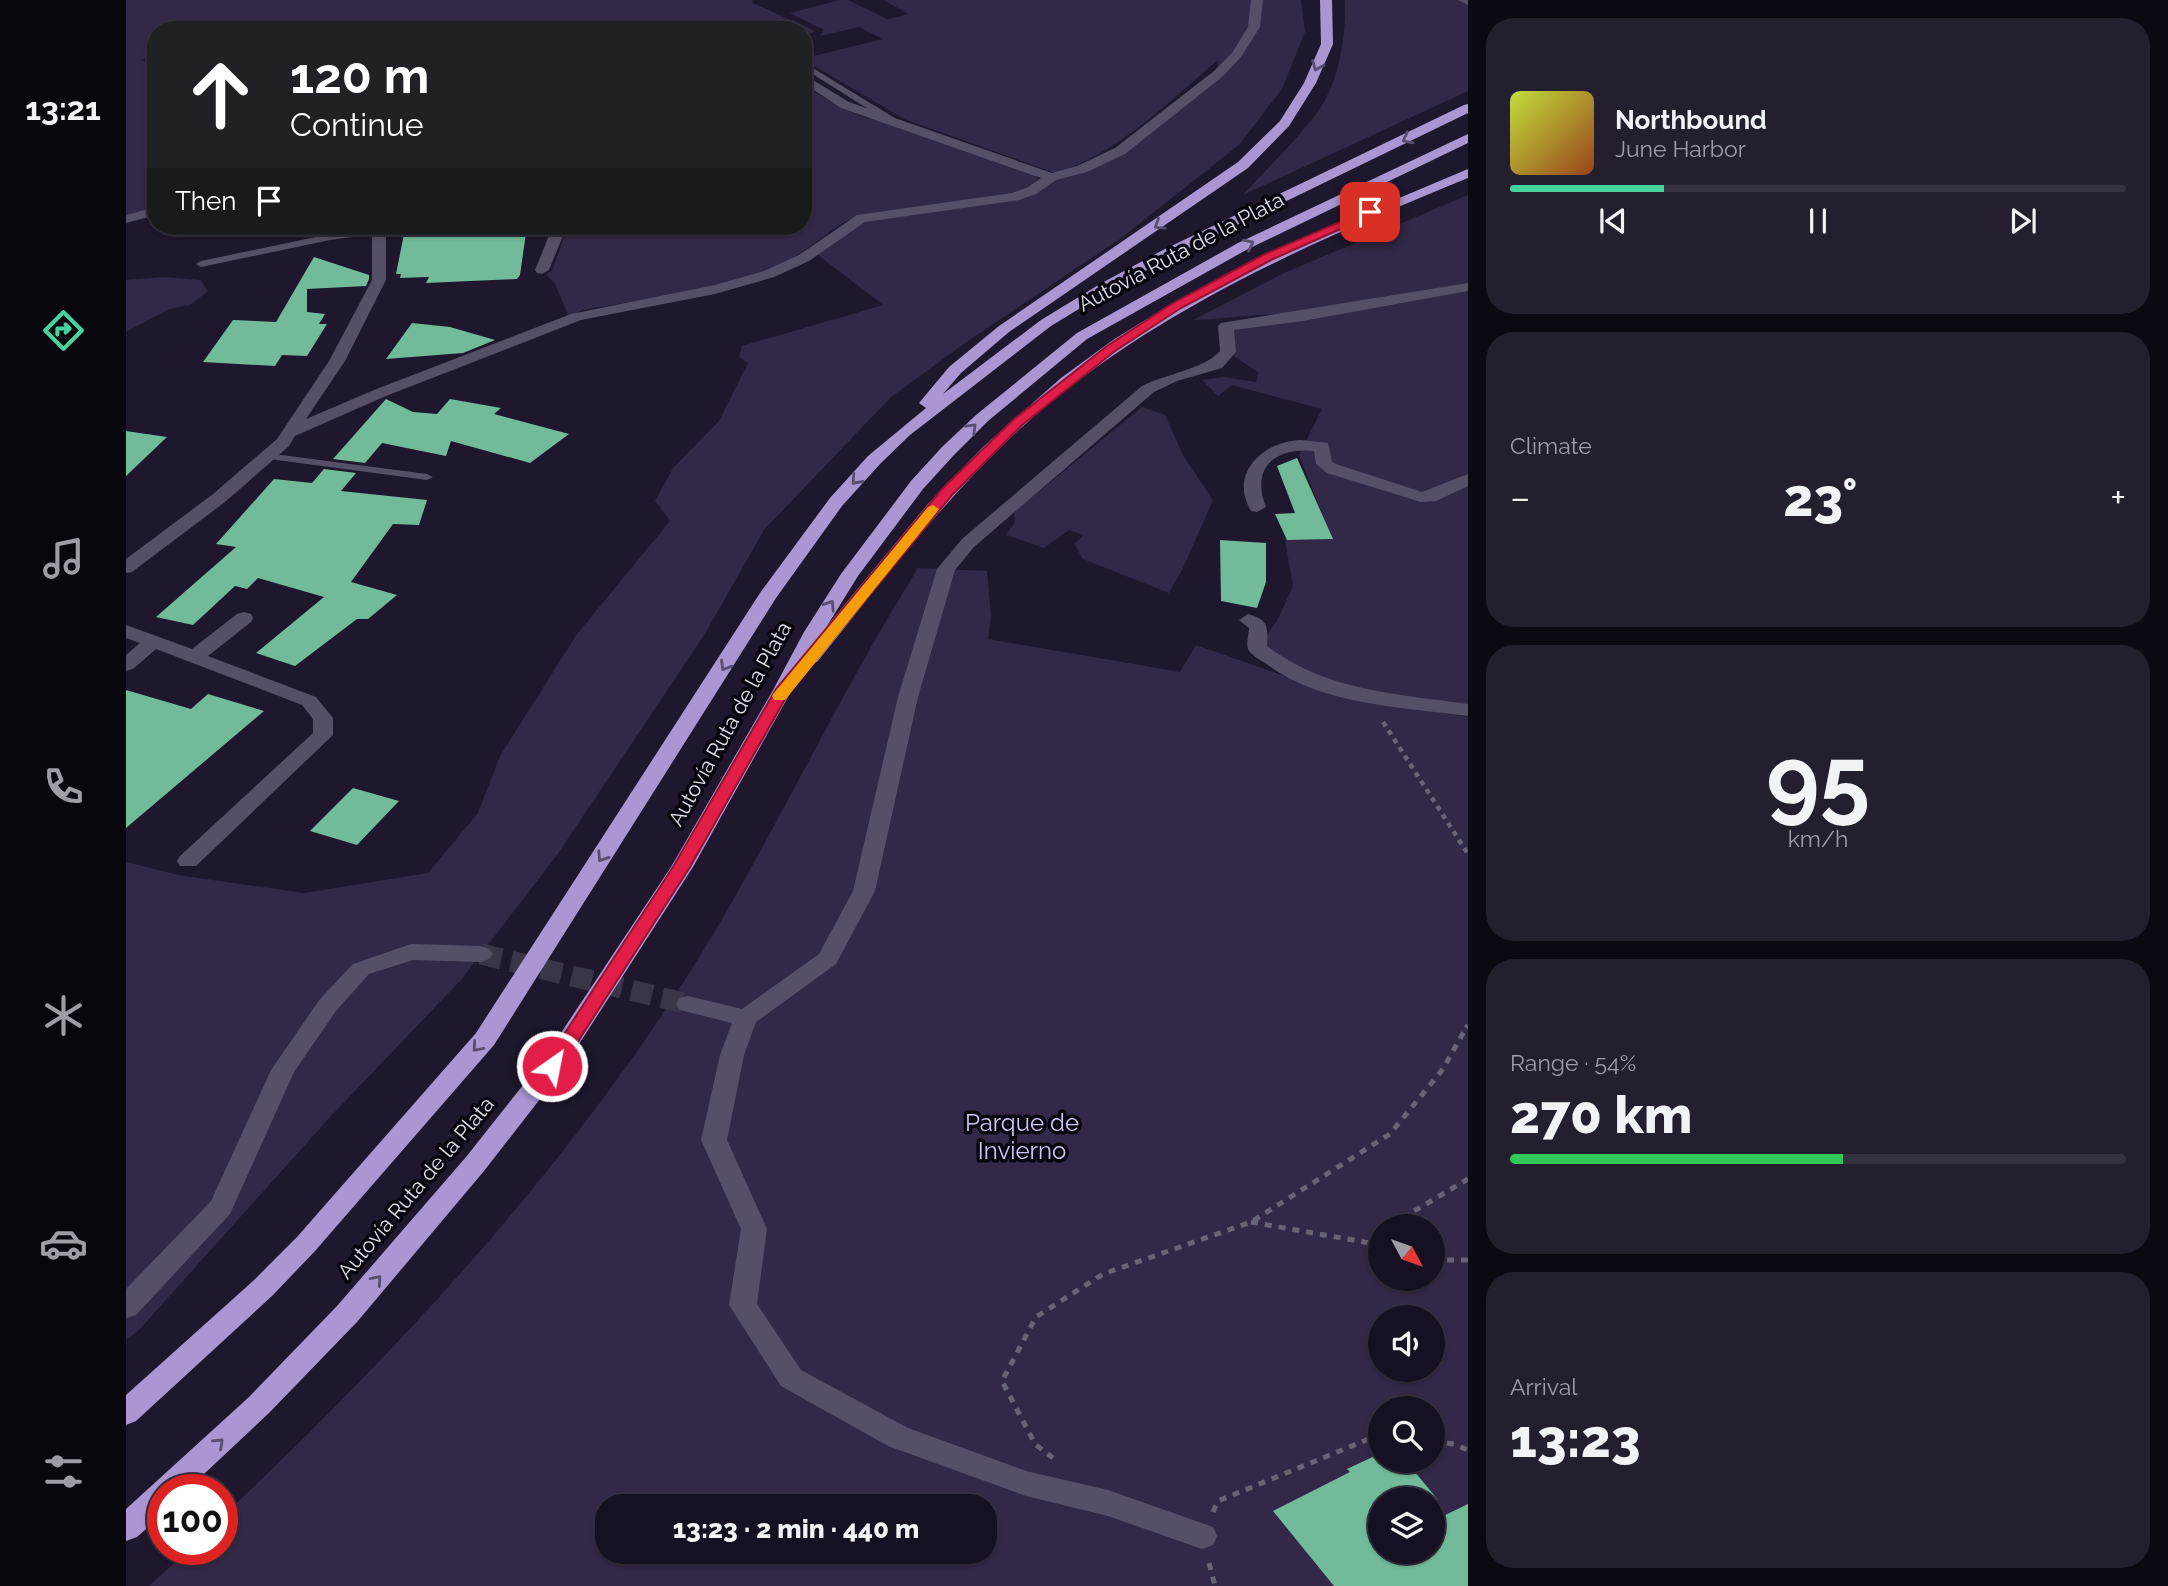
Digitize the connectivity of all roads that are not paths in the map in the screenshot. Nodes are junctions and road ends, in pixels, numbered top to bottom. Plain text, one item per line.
1 (1257, 0) edge
2 (1326, 0) edge
3 (812, 70) edge
4 (812, 84) edge
5 (1468, 108) edge
6 (895, 122) junction
7 (1468, 138) edge
8 (1468, 173) edge
9 (1051, 177) junction
10 (1468, 186) edge
11 (147, 213) edge
12 (126, 219) edge
13 (341, 235) edge
14 (379, 235) edge
15 (556, 235) edge
16 (201, 264) dead end
17 (542, 270) dead end
18 (1468, 287) edge
19 (1177, 305) junction
20 (904, 432) junction
21 (289, 433) junction
22 (266, 456) junction
23 (427, 477) dead end
24 (1468, 479) edge
25 (1256, 507) dead end
26 (126, 568) edge
27 (244, 618) dead end
28 (1248, 620) dead end
29 (126, 631) edge
30 (153, 642) junction
31 (194, 657) junction
32 (126, 665) edge
33 (782, 692) junction
34 (1468, 710) edge
35 (188, 860) dead end
36 (481, 954) tunnel mouth
37 (688, 1003) tunnel mouth
38 (746, 1018) junction
39 (126, 1307) edge
40 (126, 1413) edge
41 (185, 1474) edge
42 (147, 1509) edge
43 (126, 1528) edge
44 (1202, 1536) road end

1 - 9 street
2 -> 20 highway
3 - 6 lane
4 - 6 street
5 -> 20 highway, Autovía Ruta de la Plata
6 - 9 street
33 -> 7 highway, Autovía Ruta de la Plata
8 - 19 highway
9 - 21 street
10 - 19 highway
11 - 12 street
13 - 16 lane
14 - 21 street
15 - 17 street
18 - 38 street
19 - 33 highway
20 -> 40 highway, Autovía Ruta de la Plata
21 - 22 street
22 - 23 lane
22 - 26 street
24 - 25 street
27 - 31 street
28 - 34 street
29 - 30 street
30 - 31 street
30 - 32 street
31 - 35 street
41 -> 33 highway, Autovía Ruta de la Plata
36 - 39 street
37 - 38 street
38 - 44 street
42 - 43 highway

